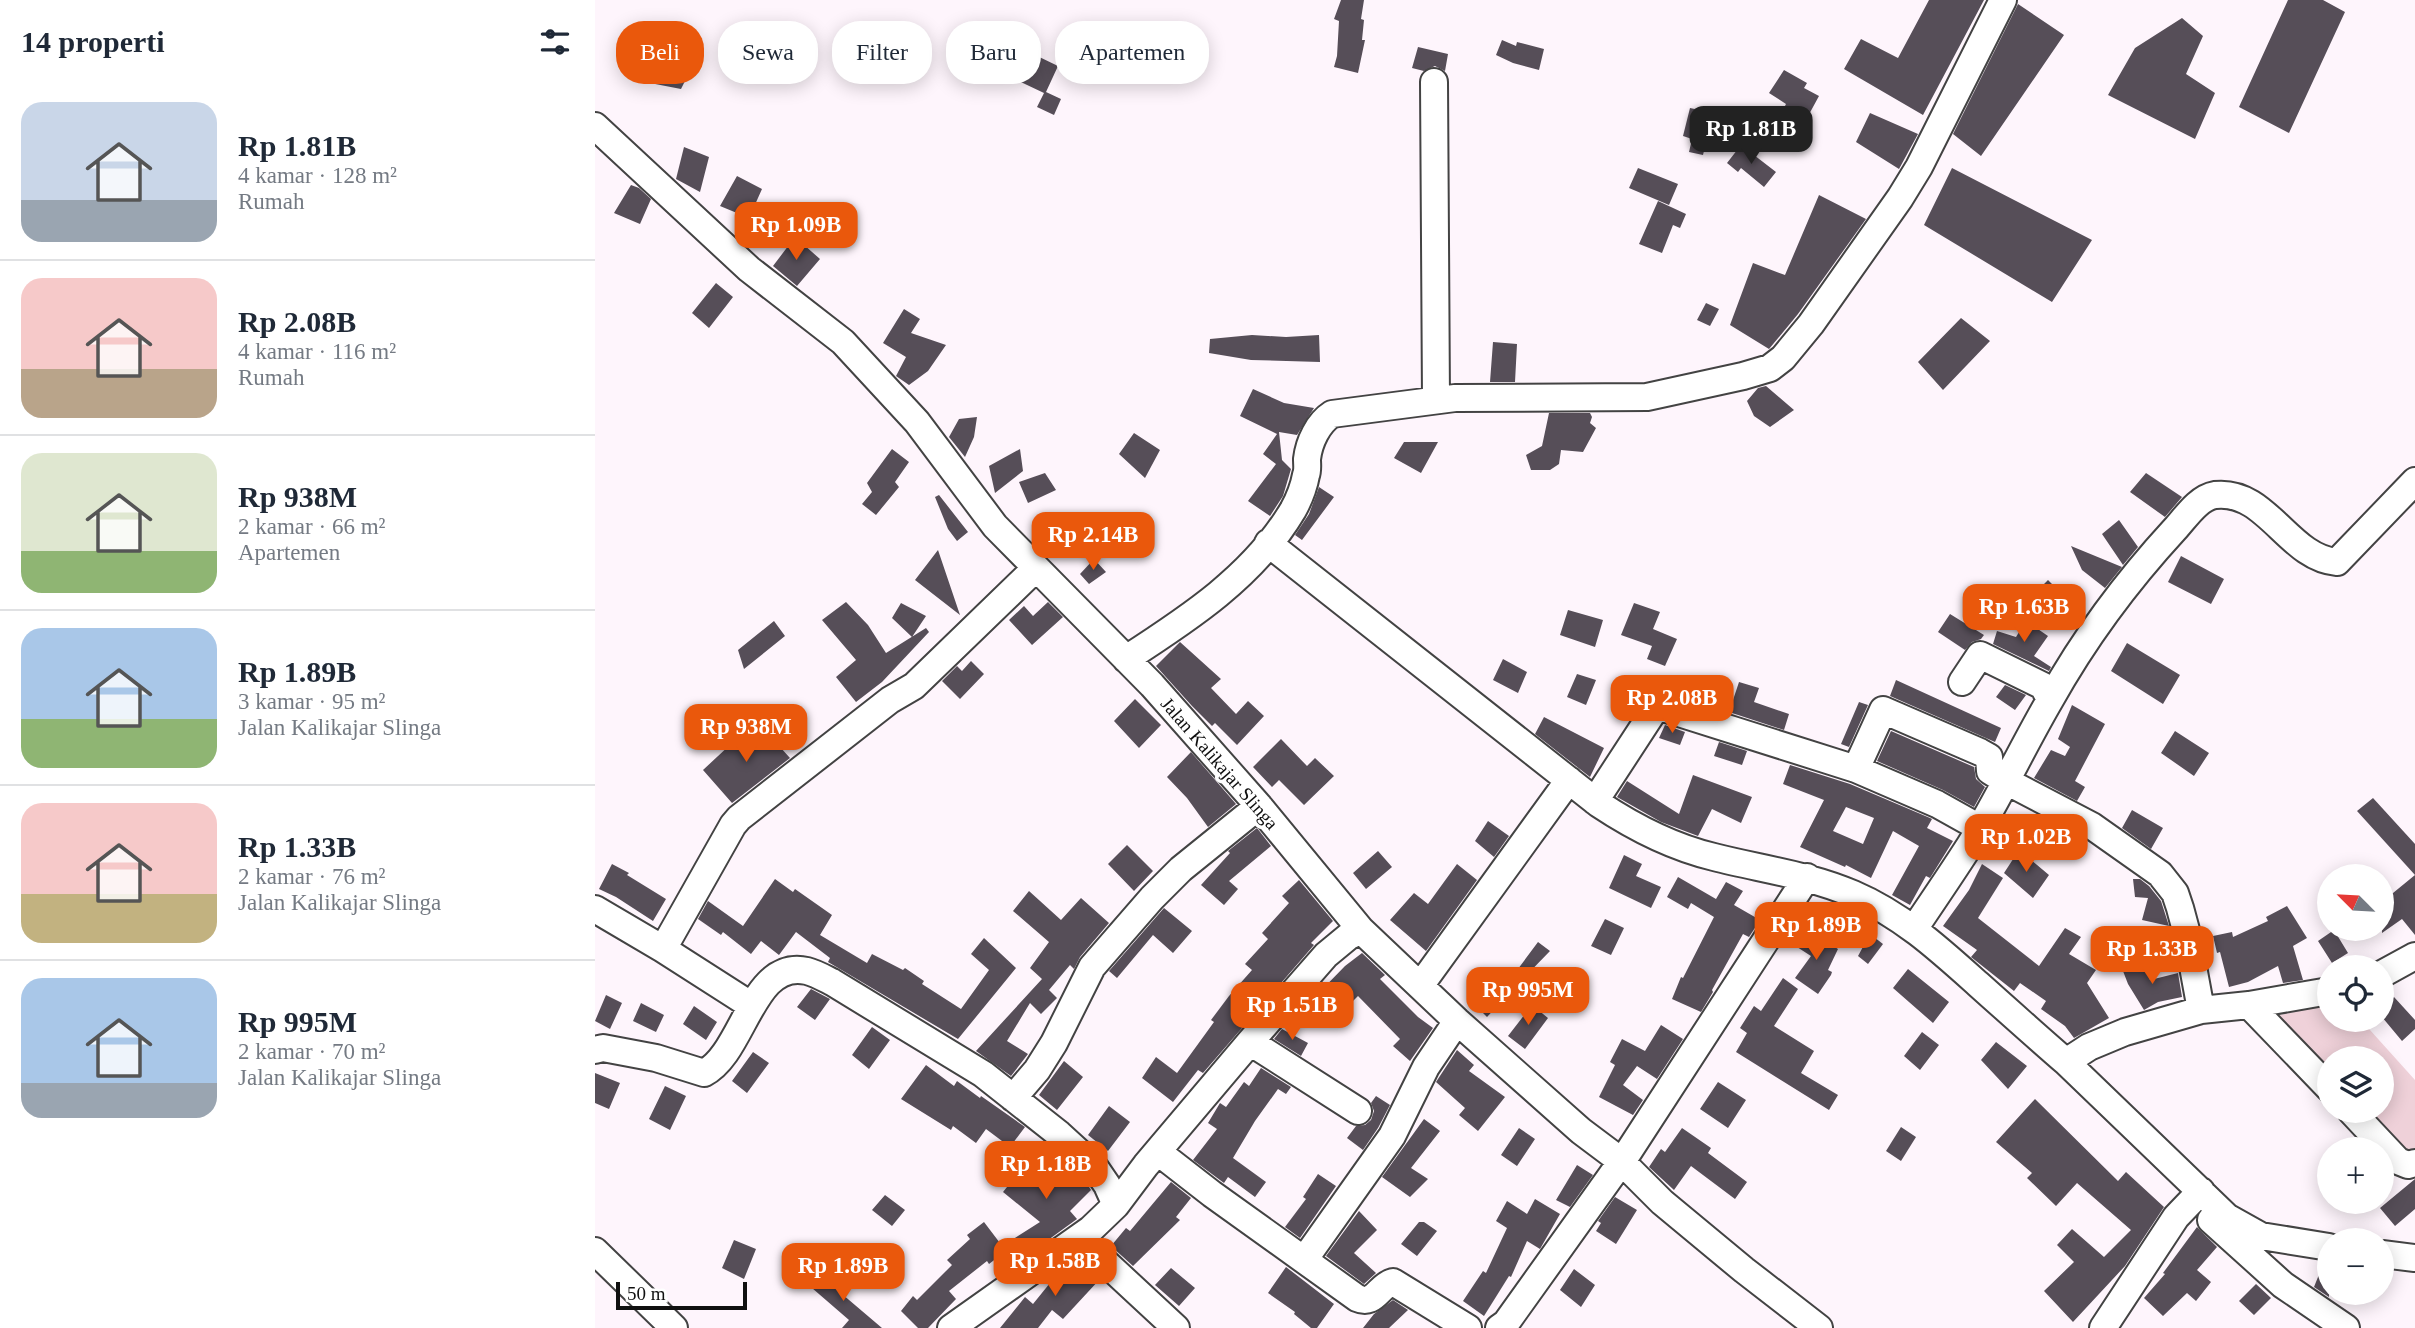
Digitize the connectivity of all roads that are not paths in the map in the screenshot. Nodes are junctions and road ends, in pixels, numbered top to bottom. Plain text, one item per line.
1 (2003, 0) edge
2 (1434, 82) dead end
3 (595, 126) edge
4 (1436, 400) junction
5 (2415, 481) edge
6 (1268, 543) junction
7 (1035, 569) junction
8 (1126, 660) junction
9 (1962, 682) dead end
10 (2050, 699) junction
11 (1856, 769) junction
12 (1569, 780) junction
13 (2006, 781) junction
14 (1595, 801) junction
15 (1259, 806) junction
16 (1980, 828) junction
17 (1805, 881) junction
18 (595, 909) edge
19 (1914, 929) junction
20 (1361, 930) junction
21 (663, 949) junction
22 (2415, 956) edge
23 (2394, 967) edge
24 (1420, 986) junction
25 (2317, 994) edge
26 (2249, 1005) junction
27 (753, 1006) junction
28 (2201, 1010) junction
29 (1457, 1021) junction
30 (1250, 1042) junction
31 (595, 1050) edge
32 (2066, 1062) junction
33 (2317, 1076) edge
34 (1013, 1098) junction
35 (1358, 1111) dead end
36 (2362, 1123) edge
37 (1158, 1152) junction
38 (1621, 1161) junction
39 (2415, 1163) edge
40 (2196, 1196) junction
41 (1116, 1205) junction
42 (1079, 1238) junction
43 (2317, 1245) edge
44 (595, 1251) edge
45 (2394, 1255) edge
46 (2415, 1258) edge
47 (1304, 1260) junction
48 (674, 1328) edge
49 (951, 1328) edge
50 (1176, 1328) edge
51 (1468, 1328) edge
52 (1499, 1328) edge
53 (1819, 1328) edge
54 (2103, 1328) edge
55 (2346, 1328) edge

1 - 4 street
2 - 4 street
3 - 7 street, Jalan Kalikajar Slinga
4 - 6 street
5 - 10 street
6 - 8 street
6 - 12 street
7 - 8 street, Jalan Kalikajar Slinga
7 - 21 street
8 - 15 street, Jalan Kalikajar Slinga
9 - 10 street
10 - 13 street
11 - 13 street
11 - 14 street
11 - 16 street
12 - 14 street
12 - 24 street
13 - 16 street
13 - 28 street
14 - 17 street
15 - 20 street, Jalan Kalikajar Slinga
15 - 34 street
16 - 19 street
17 - 19 street
17 - 38 street
18 - 21 street
19 - 32 street
20 - 24 street, Jalan Kalikajar Slinga
20 - 30 street
21 - 27 street
22 - 23 street
24 - 29 street, Jalan Kalikajar Slinga
25 - 26 street
26 - 28 street
26 - 33 street
27 - 31 street
27 - 34 street
28 - 32 street
29 - 38 street, Jalan Kalikajar Slinga
29 - 47 street
30 - 35 street
30 - 37 street
32 - 40 street
34 - 41 street
36 - 39 street
37 - 41 street
37 - 47 street
38 - 52 street
38 - 53 street, Jalan Kalikajar Slinga
40 - 43 street
40 - 54 street
40 - 55 street
41 - 42 street
42 - 49 street
42 - 50 street
44 - 48 street
45 - 46 street
47 - 51 street

